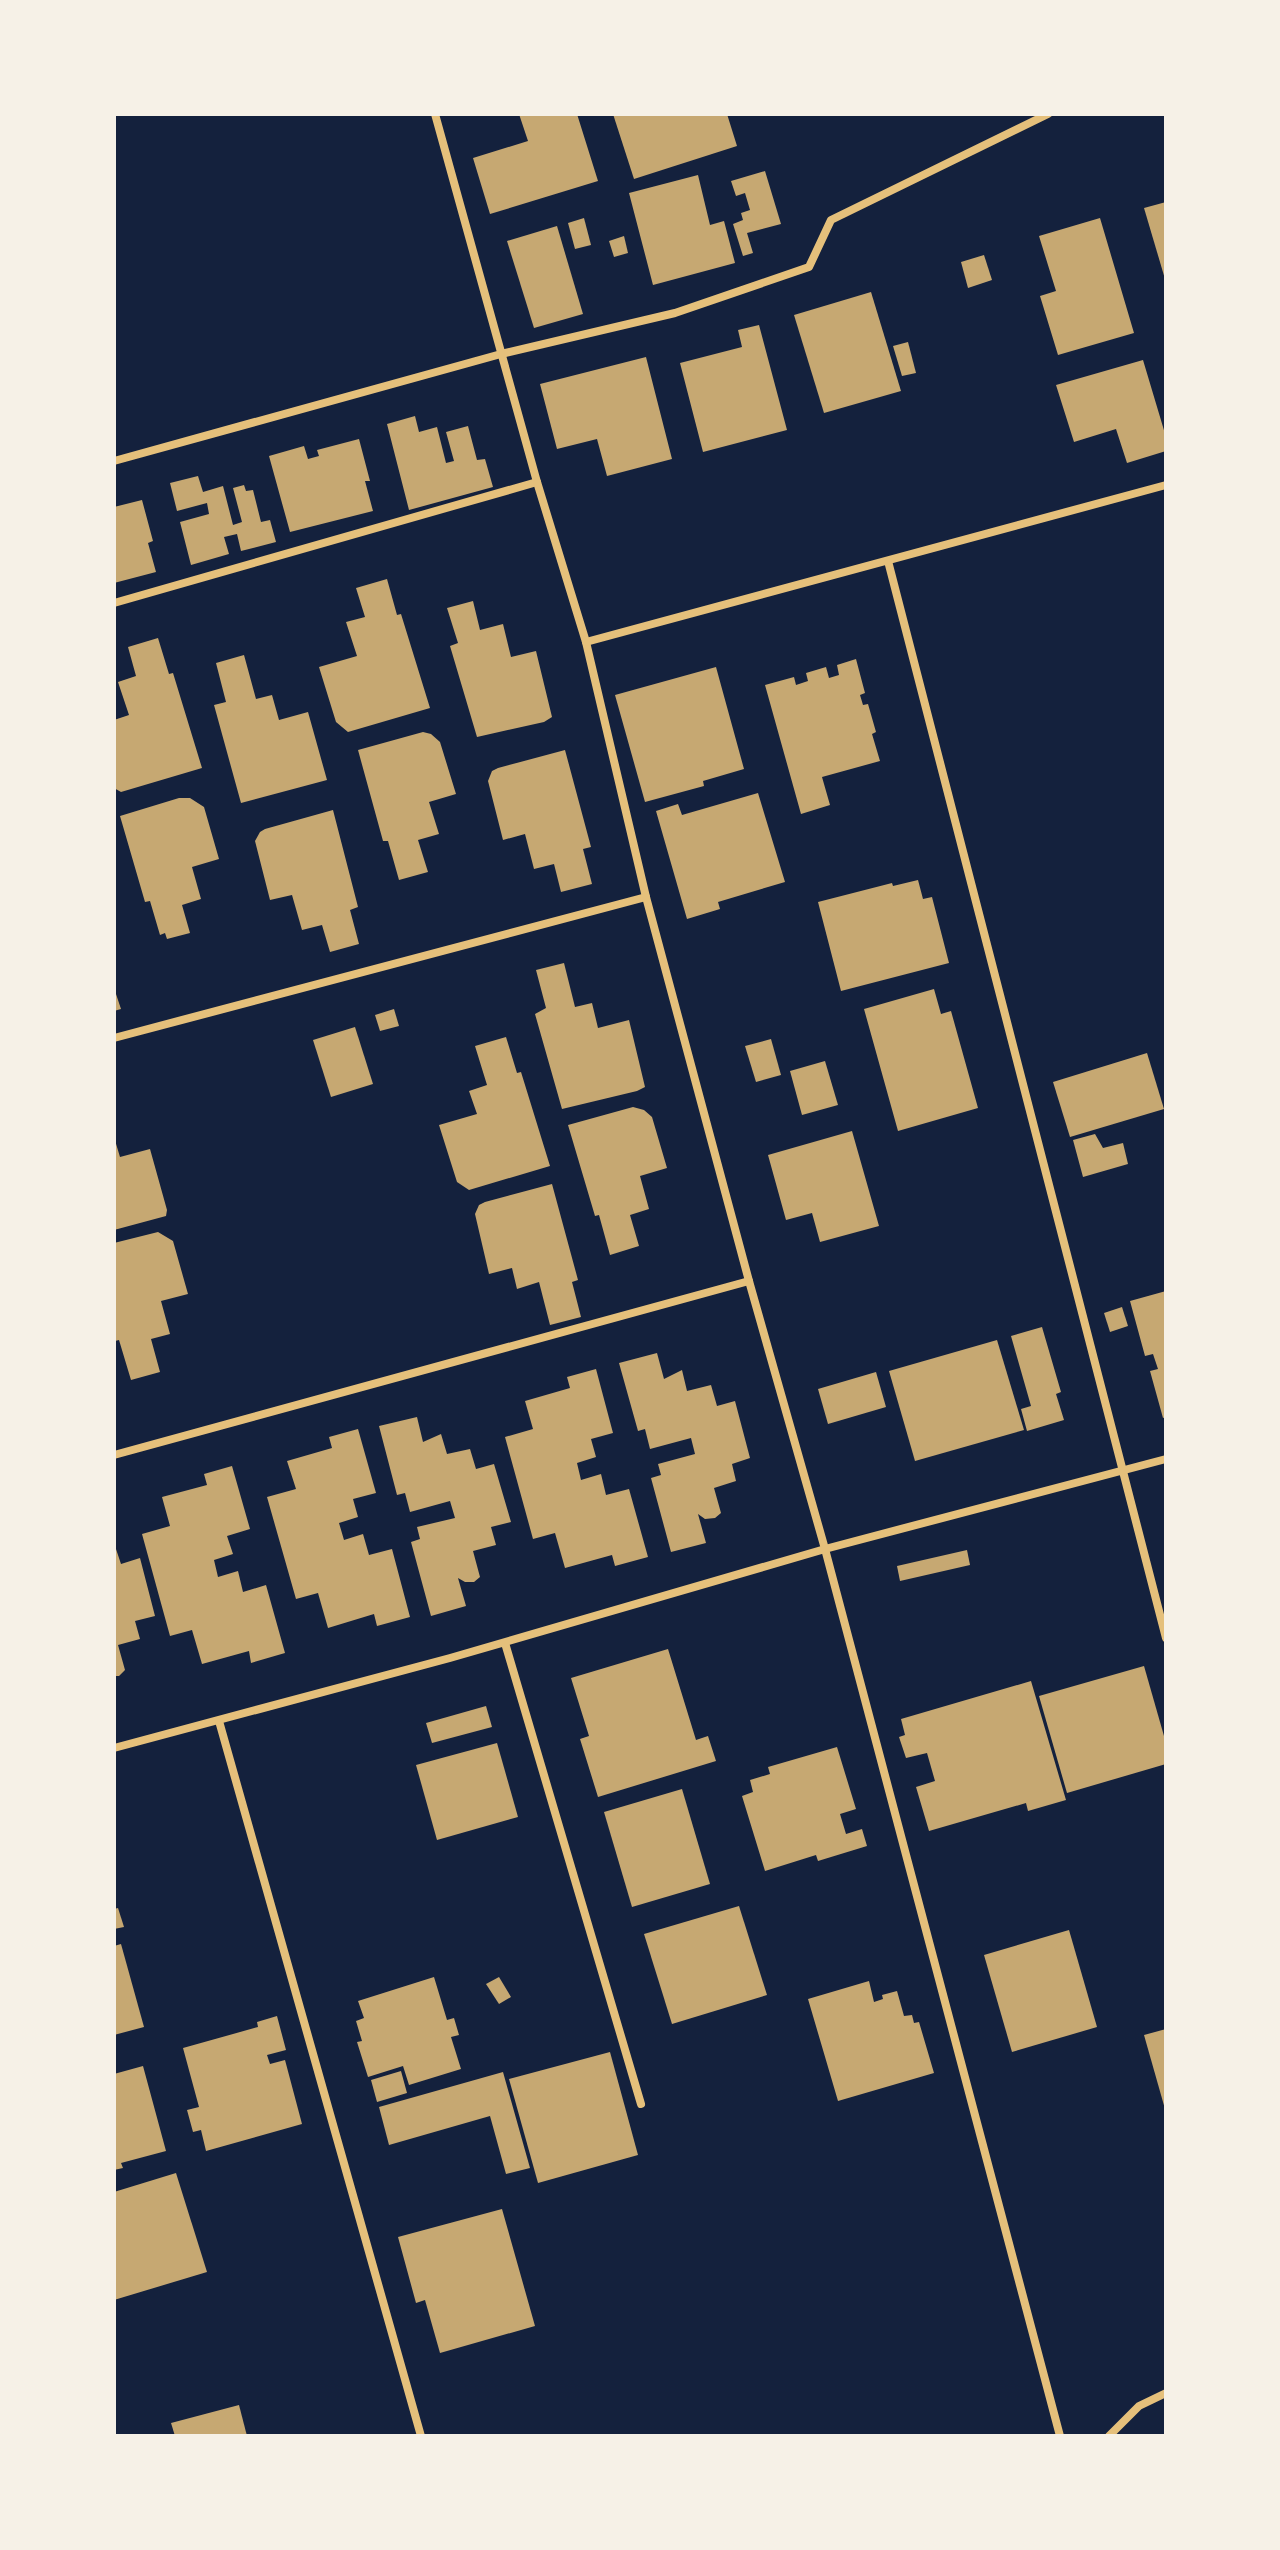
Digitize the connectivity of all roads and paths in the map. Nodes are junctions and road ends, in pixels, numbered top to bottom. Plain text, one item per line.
1 (435, 114) edge
2 (1048, 114) edge
3 (501, 354) junction
4 (114, 461) edge
5 (537, 482) junction
6 (1166, 485) edge
7 (888, 561) junction
8 (114, 603) edge
9 (586, 642) junction
10 (646, 897) junction
11 (114, 1038) edge
12 (749, 1281) junction
13 (114, 1455) edge
14 (1166, 1459) edge
15 (1122, 1472) junction
16 (825, 1549) junction
17 (1166, 1638) edge
18 (505, 1643) junction
19 (219, 1721) junction
20 (114, 1748) edge
21 (641, 2104) dead end
22 (1166, 2393) edge
23 (421, 2436) edge
24 (1060, 2436) edge
25 (1109, 2436) edge

1 - 3 street
2 - 3 street
3 - 4 street
3 - 5 street
5 - 8 street
5 - 9 street
6 - 7 street
7 - 9 street
7 - 15 street
9 - 10 street
10 - 11 street
10 - 12 street
12 - 13 street
12 - 16 street
14 - 15 street
15 - 16 street
15 - 17 street
16 - 18 street
16 - 24 street
18 - 19 street
18 - 21 street
19 - 20 street
19 - 23 street
22 - 25 street

